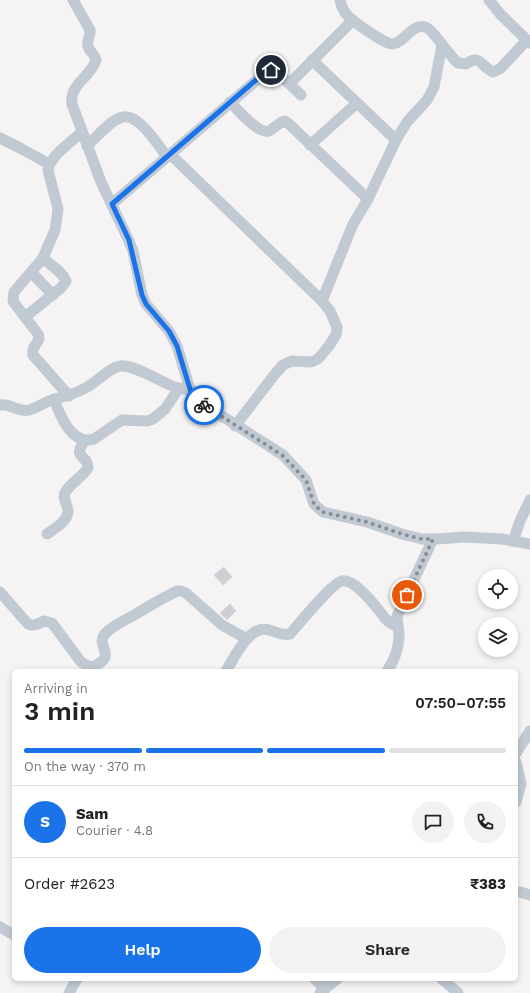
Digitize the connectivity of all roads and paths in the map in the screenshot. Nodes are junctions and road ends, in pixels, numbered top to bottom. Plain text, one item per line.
1 (73, 0) edge
2 (340, 0) edge
3 (489, 0) edge
4 (353, 20) junction
5 (528, 41) edge
6 (442, 45) junction
7 (312, 60) junction
8 (290, 83) junction
9 (301, 95) dead end
10 (230, 102) junction
11 (357, 102) junction
12 (82, 132) junction
13 (0, 138) edge
14 (396, 140) junction
15 (87, 146) junction
16 (310, 146) junction
17 (169, 156) junction
18 (49, 164) junction
19 (368, 199) junction
20 (112, 204) junction
21 (43, 258) junction
22 (32, 273) junction
23 (53, 295) junction
24 (322, 301) junction
25 (24, 317) junction
26 (184, 388) junction
27 (69, 396) junction
28 (54, 399) junction
29 (0, 405) edge
30 (235, 426) junction
31 (85, 440) junction
32 (530, 500) edge
33 (48, 534) dead end
34 (433, 539) junction
35 (513, 541) junction
36 (530, 544) edge
37 (0, 592) edge
38 (397, 626) junction
39 (247, 639) junction
40 (227, 669) edge
41 (388, 669) edge
42 (530, 731) edge
43 (518, 750) edge
44 (518, 771) edge
45 (518, 795) edge
46 (0, 927) edge
47 (12, 934) edge
48 (76, 981) edge
49 (316, 981) edge
50 (334, 981) edge
51 (444, 981) edge
52 (322, 991) edge
53 (69, 993) edge
54 (458, 993) edge

1 - 12 street
2 - 4 street
3 - 5 street
4 - 6 street
4 - 7 street
5 - 6 street
6 - 14 street
7 - 8 street
7 - 11 street
8 - 9 street
8 - 10 street
10 - 16 street
10 - 17 street
11 - 14 street
11 - 16 street
12 - 15 street
12 - 18 street
13 - 18 street
14 - 19 street
15 - 17 street
15 - 20 street
16 - 19 street
17 - 20 street
17 - 24 street
18 - 21 street
19 - 24 street
20 - 26 street
21 - 22 street
21 - 23 street
22 - 23 street
22 - 25 street
23 - 25 street
24 - 30 street
25 - 27 street
26 - 27 street
26 - 30 street
26 - 31 street
27 - 28 street
28 - 29 street
28 - 31 street
30 - 34 street
31 - 33 street
32 - 35 street
34 - 35 street
34 - 38 street
35 - 36 street
37 - 39 street
38 - 39 street
38 - 41 street
39 - 40 street
42 - 43 street
44 - 45 street
46 - 47 street
48 - 53 street
49 - 52 street
50 - 52 street
51 - 54 street

